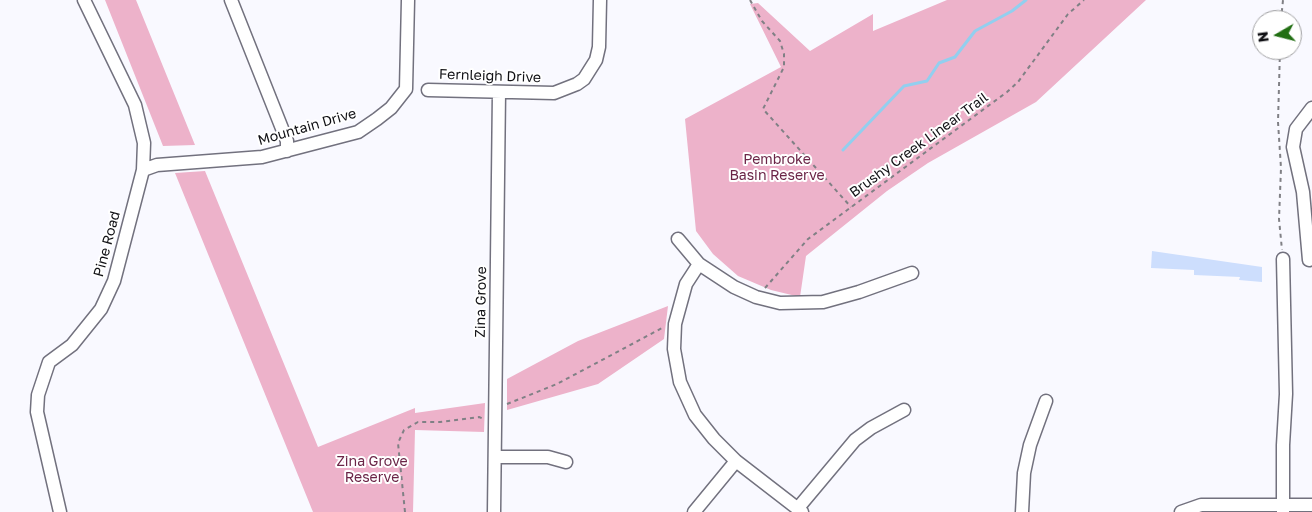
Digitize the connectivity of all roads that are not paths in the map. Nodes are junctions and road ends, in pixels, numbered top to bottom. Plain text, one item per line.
1 (84, 0) edge
2 (231, 0) edge
3 (408, 0) edge
4 (600, 0) edge
5 (428, 90) dead end
6 (499, 92) junction
7 (1312, 108) edge
8 (287, 151) junction
9 (143, 170) junction
10 (678, 239) dead end
11 (1283, 259) road end
12 (1308, 260) dead end
13 (700, 264) junction
14 (912, 273) dead end
15 (1046, 401) dead end
16 (904, 410) dead end
17 (495, 457) junction
18 (736, 461) junction
19 (566, 462) dead end
20 (1312, 504) edge
21 (1283, 508) edge
22 (800, 510) edge
23 (60, 512) edge
24 (494, 512) edge
25 (694, 512) edge
26 (1022, 512) edge
27 (1181, 512) edge

1 - 9 street, Pine Road
2 - 8 street
3 - 8 street, Mountain Drive
4 - 6 street, Fernleigh Drive
5 - 6 street, Fernleigh Drive
6 - 17 street, Zina Grove
7 - 12 street
8 - 9 street, Mountain Drive
9 - 23 street, Pine Road
10 - 13 street
11 - 21 street
13 - 14 street
13 - 18 street
15 - 26 street
16 - 22 street
17 - 19 street
17 - 24 street, Zina Grove
18 - 22 street
18 - 25 street
20 - 21 street
21 - 27 street

